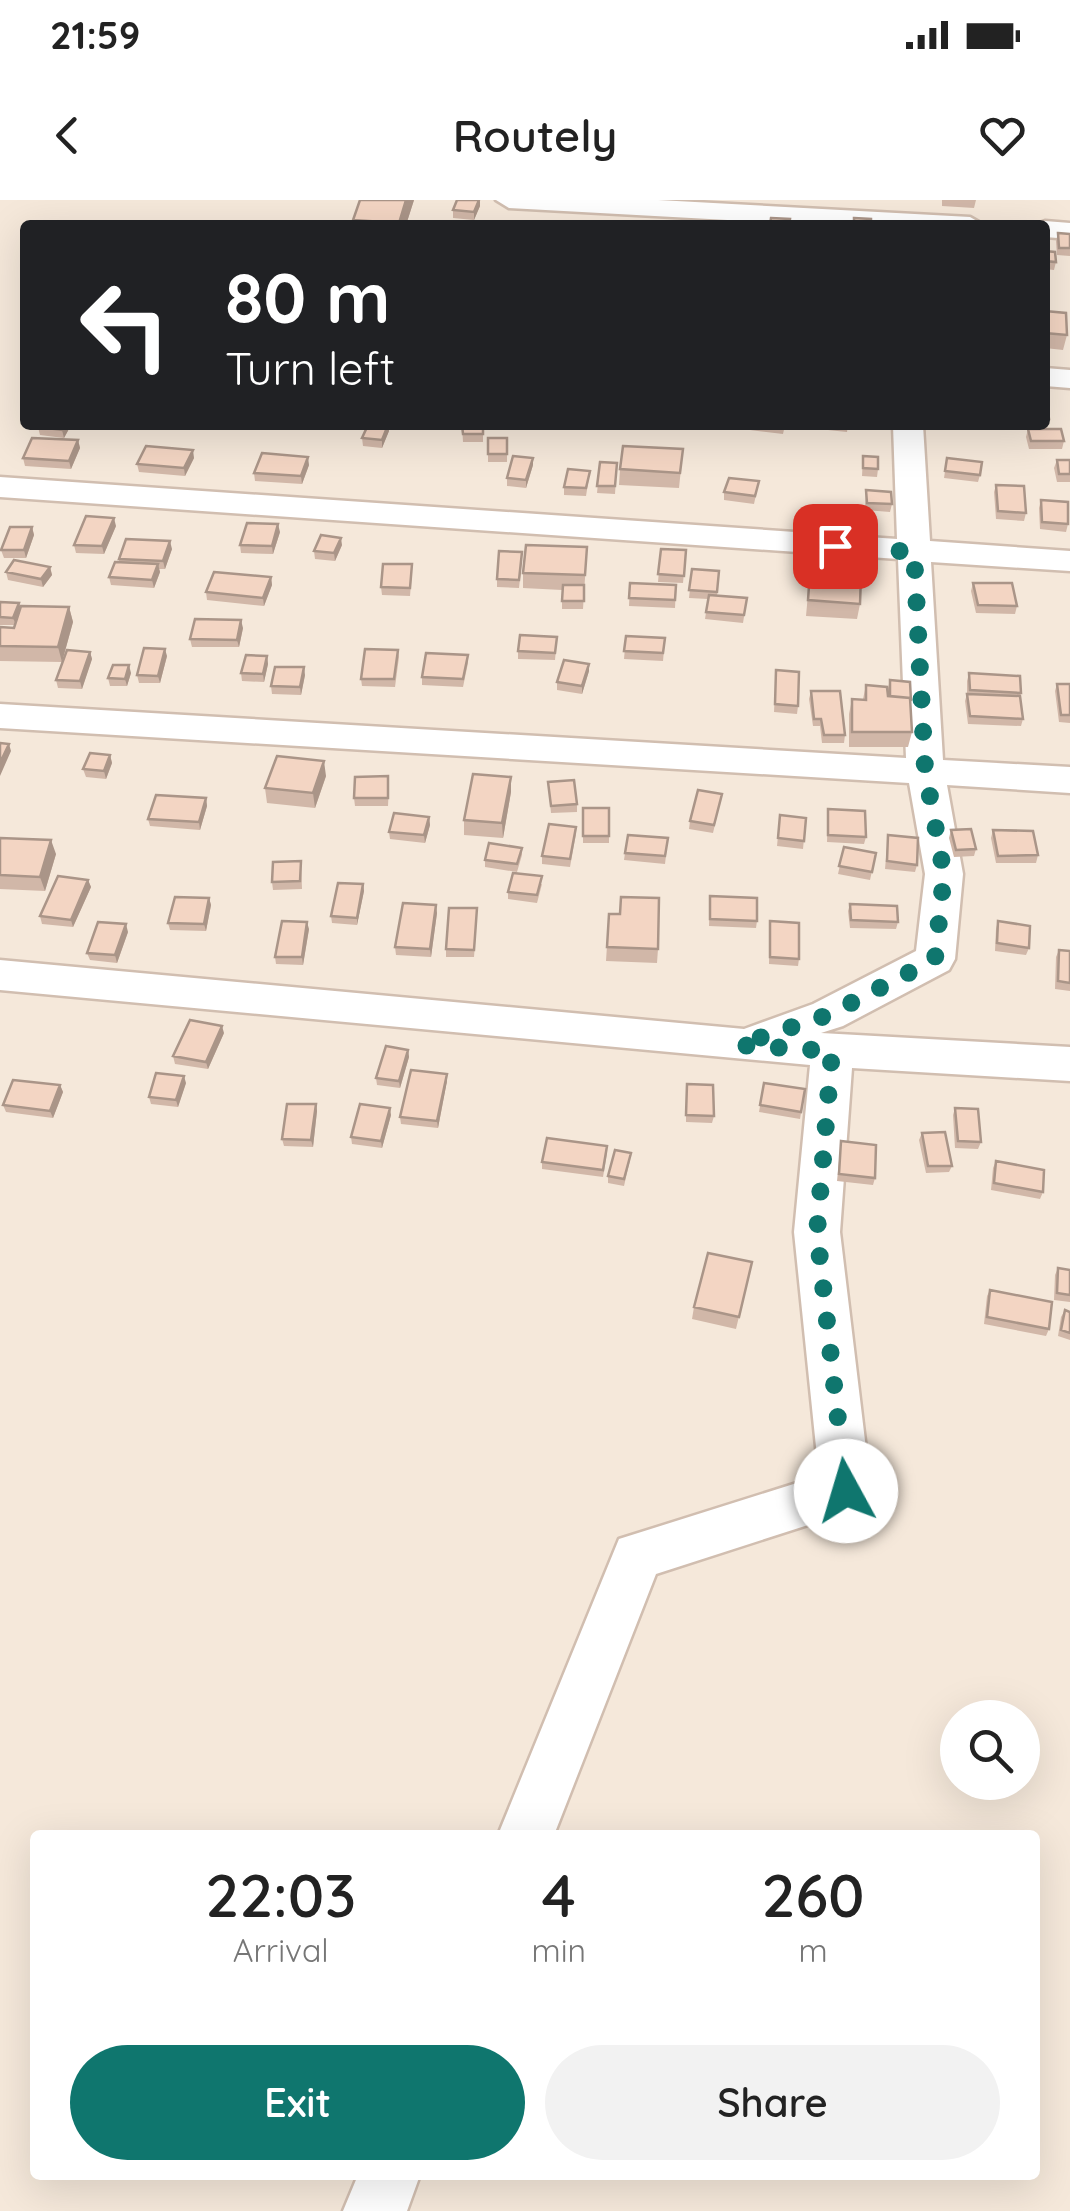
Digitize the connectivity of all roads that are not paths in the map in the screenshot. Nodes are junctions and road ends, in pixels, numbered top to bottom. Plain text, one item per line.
1 (509, 200) edge
2 (879, 215) edge
3 (924, 220) edge
4 (908, 430) edge
5 (0, 487) edge
6 (914, 552) junction
7 (1070, 562) edge
8 (0, 716) edge
9 (925, 769) junction
10 (1070, 780) edge
11 (0, 976) edge
12 (738, 1045) junction
13 (832, 1051) junction
14 (1070, 1064) edge
15 (528, 1830) edge
16 (387, 2180) edge
17 (375, 2211) edge

1 - 2 street
2 - 3 street
4 - 6 street
5 - 6 street
6 - 7 street
6 - 9 street
8 - 9 street
9 - 10 street
9 - 12 street
11 - 12 street
12 - 13 street
13 - 14 street
13 - 15 street
16 - 17 street

